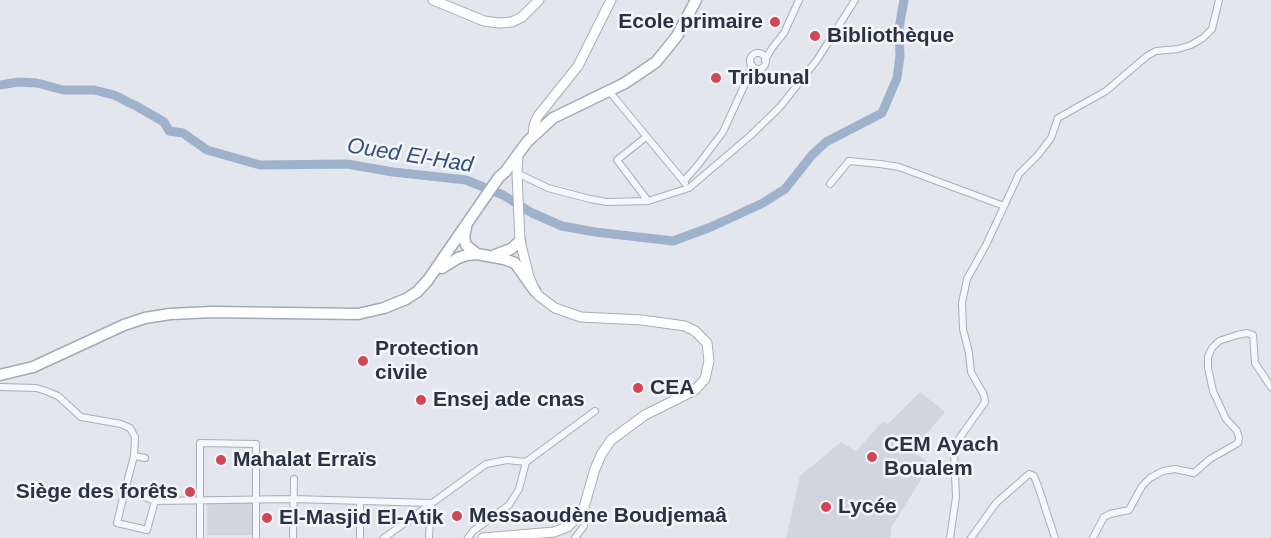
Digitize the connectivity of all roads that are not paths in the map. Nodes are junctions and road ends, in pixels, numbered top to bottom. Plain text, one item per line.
1 (433, 0) edge
2 (539, 0) edge
3 (611, 0) edge
4 (696, 0) edge
5 (798, 0) edge
6 (854, 0) edge
7 (1219, 0) edge
8 (679, 30) junction
9 (763, 57) junction
10 (754, 67) junction
11 (609, 91) junction
12 (533, 131) junction
13 (646, 137) junction
14 (507, 174) junction
15 (684, 181) junction
16 (830, 184) dead end
17 (689, 188) junction
18 (648, 201) junction
19 (1004, 206) junction
20 (476, 210) junction
21 (467, 224) junction
22 (520, 235) junction
23 (464, 238) junction
24 (477, 254) junction
25 (491, 256) junction
26 (442, 268) junction
27 (428, 280) junction
28 (535, 291) junction
29 (0, 375) edge
30 (0, 387) edge
31 (1271, 387) edge
32 (595, 411) dead end
33 (134, 456) junction
34 (145, 458) dead end
35 (526, 462) junction
36 (294, 479) dead end
37 (124, 490) junction
38 (200, 499) junction
39 (294, 499) junction
40 (256, 500) junction
41 (156, 501) junction
42 (360, 501) junction
43 (431, 503) junction
44 (584, 507) junction
45 (146, 534) edge
46 (530, 537) edge
47 (200, 538) edge
48 (256, 538) edge
49 (293, 538) edge
50 (360, 538) edge
51 (384, 538) edge
52 (429, 538) edge
53 (468, 538) edge
54 (483, 538) edge
55 (575, 538) edge
56 (950, 538) edge
57 (971, 538) edge
58 (1055, 538) edge
59 (1093, 538) edge

1 - 2 main road
3 - 12 main road
4 - 8 main road
5 - 9 street
6 - 17 street
7 - 19 street
8 - 11 main road
8 - 12 main road
9 - 10 street
9 - 10 street
10 - 15 street
11 - 12 main road
11 - 13 street
12 - 14 main road
12 - 14 main road
13 - 15 street
13 - 18 street
14 - 18 street
14 - 20 main road
14 - 22 main road
15 - 17 street
16 - 19 street
17 - 18 street
19 - 56 street
20 - 21 main road
20 - 23 main road
21 - 23 main road
21 - 27 main road
22 - 25 main road
22 - 28 main road
23 - 24 main road
23 - 26 main road
24 - 25 main road
24 - 26 main road
25 - 28 main road
26 - 27 main road
27 - 29 main road
28 - 44 main road
30 - 33 street
31 - 59 street
32 - 35 street
33 - 34 street
33 - 37 street
35 - 43 street
35 - 53 street
36 - 39 street
37 - 41 street
37 - 45 street
38 - 40 street
38 - 40 street
38 - 41 street
38 - 47 street
39 - 40 street
39 - 42 street
39 - 49 street
40 - 48 street
41 - 45 street
42 - 43 street
42 - 50 street
43 - 51 street
43 - 52 street
44 - 46 main road
44 - 55 street
46 - 54 main road
57 - 58 street

